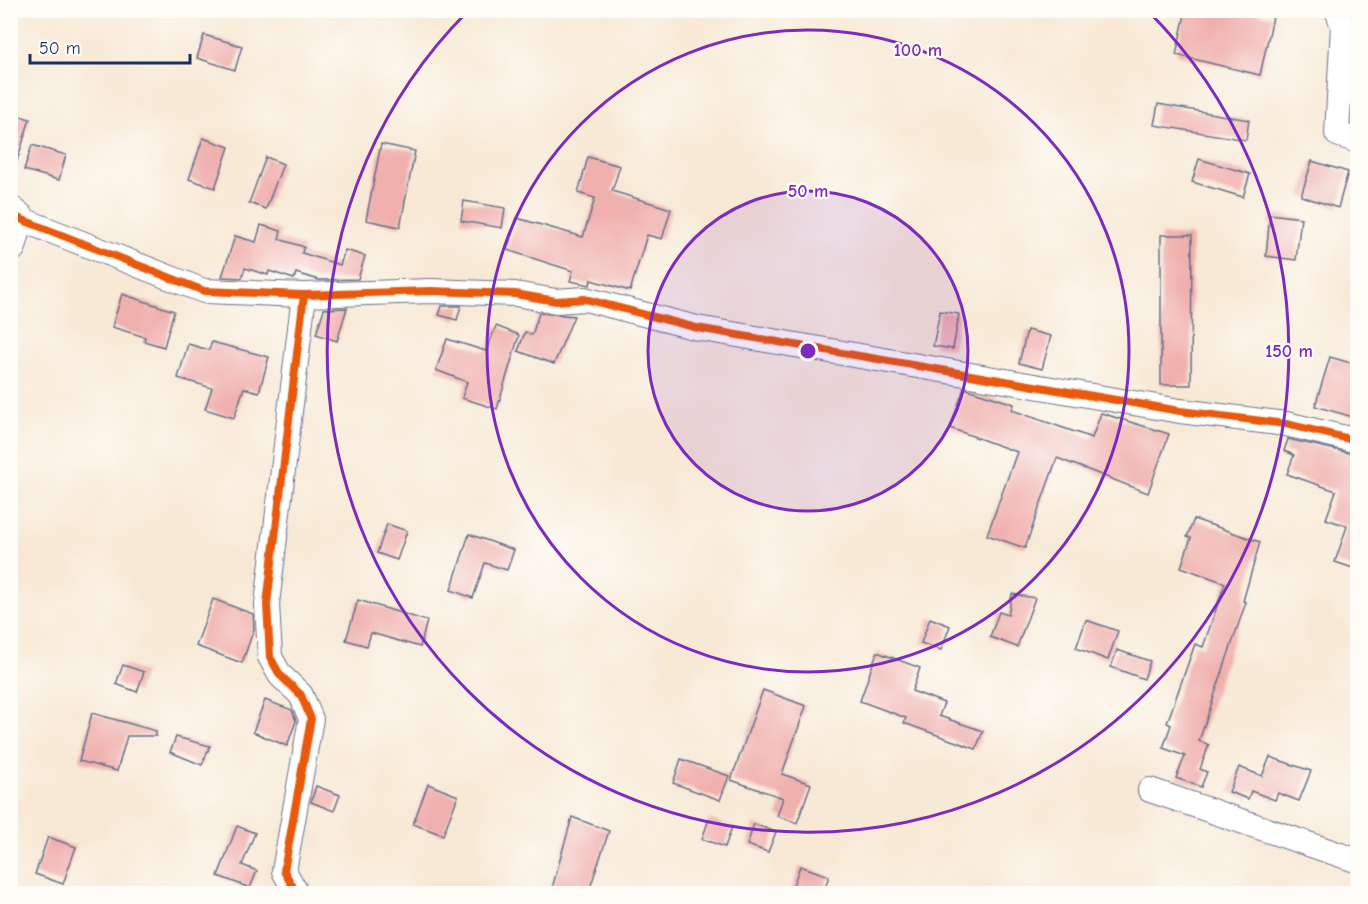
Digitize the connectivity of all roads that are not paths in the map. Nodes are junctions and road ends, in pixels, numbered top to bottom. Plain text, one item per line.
1 (1337, 10) edge
2 (1358, 141) edge
3 (13, 226) edge
4 (304, 295) junction
5 (1358, 441) edge
6 (1150, 790) dead end
7 (1358, 861) edge
8 (297, 894) edge

1 - 2 street
3 - 4 street
4 - 5 street
4 - 8 street
6 - 7 street

